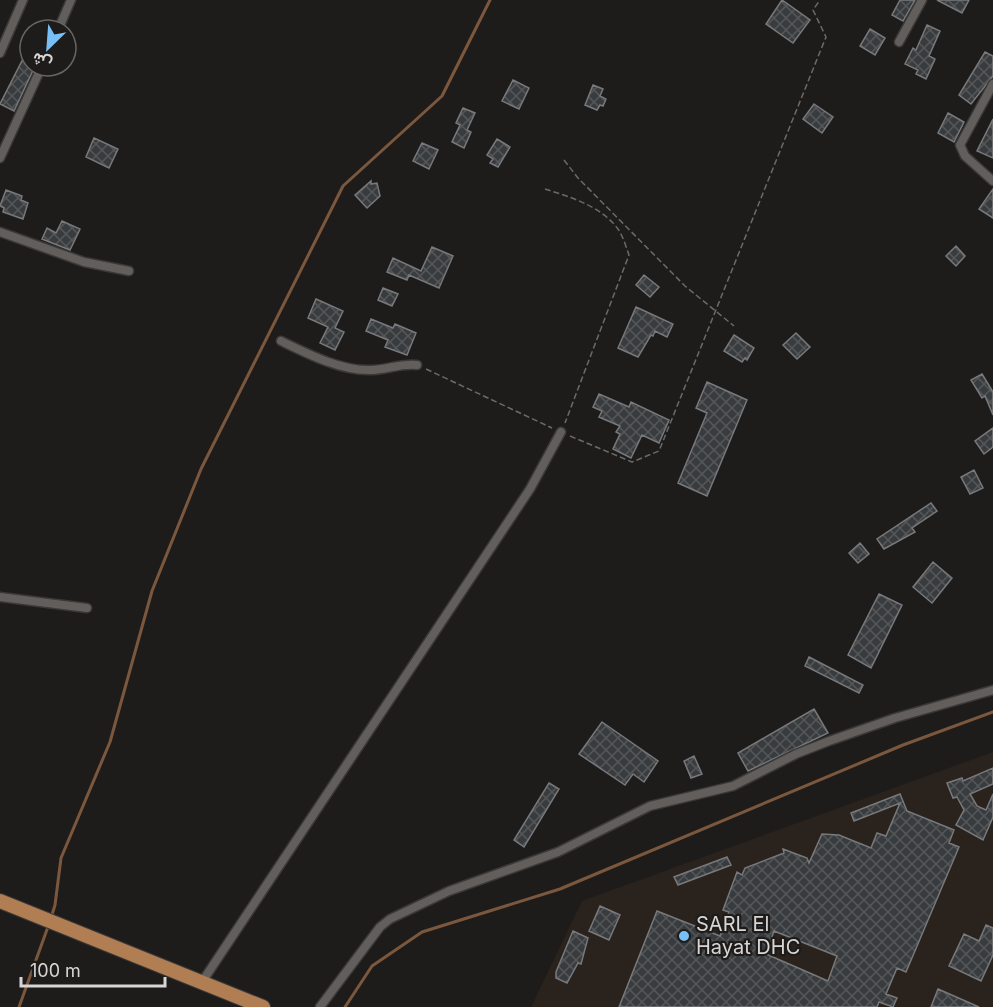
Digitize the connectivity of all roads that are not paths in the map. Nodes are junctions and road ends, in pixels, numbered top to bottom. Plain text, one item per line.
1 (23, 0) edge
2 (71, 0) edge
3 (922, 0) edge
4 (63, 18) edge
5 (899, 42) dead end
6 (0, 53) edge
7 (37, 78) edge
8 (993, 84) edge
9 (0, 158) edge
10 (993, 182) edge
11 (0, 232) edge
12 (129, 271) dead end
13 (281, 341) dead end
14 (417, 364) road end
15 (561, 432) road end
16 (0, 597) edge
17 (87, 608) dead end
18 (993, 690) edge
19 (0, 901) edge
20 (202, 982) junction
21 (263, 1007) edge
22 (320, 1007) edge

1 - 6 street
2 - 4 street
3 - 5 street
7 - 9 street
8 - 10 street
11 - 12 street
13 - 14 street
15 - 20 street
16 - 17 street
18 - 22 street
19 - 20 main road
20 - 21 main road

